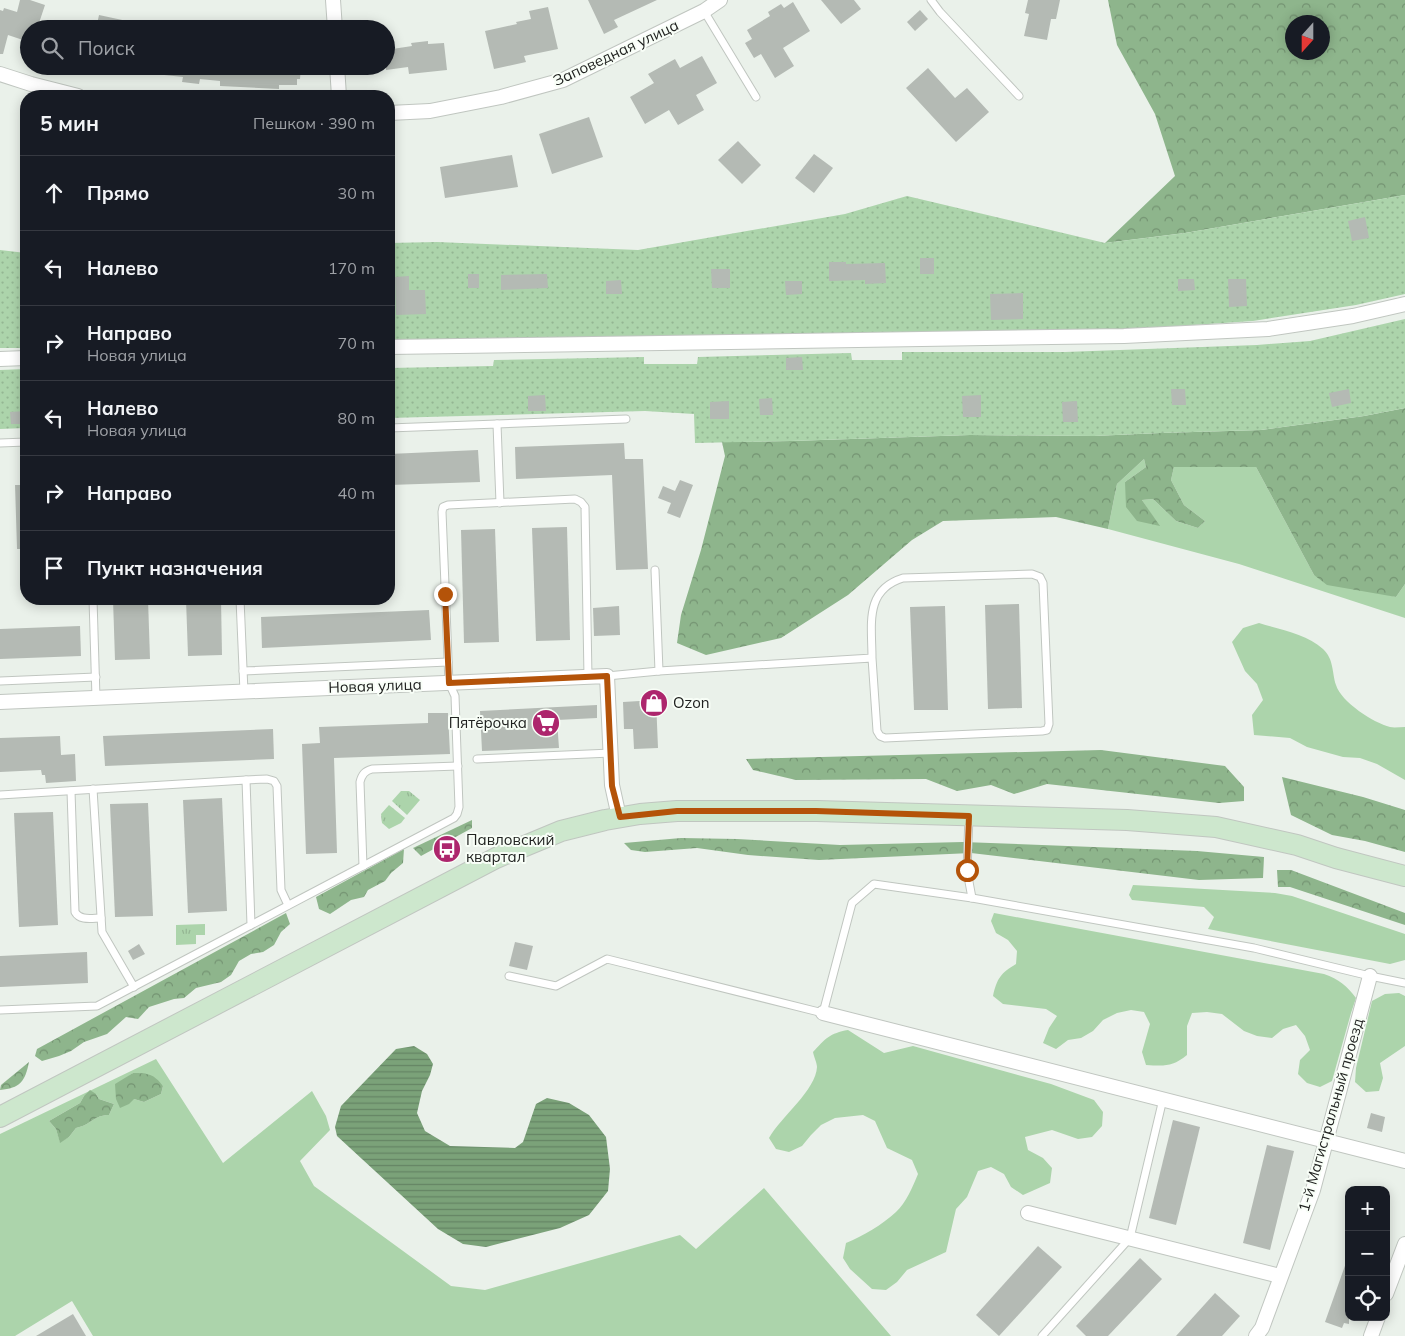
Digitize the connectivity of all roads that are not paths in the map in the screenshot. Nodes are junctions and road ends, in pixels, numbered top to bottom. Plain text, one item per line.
1 (333, 0) edge
2 (720, 0) edge
3 (931, 0) edge
4 (704, 11) junction
5 (334, 20) edge
6 (0, 74) edge
7 (338, 75) edge
8 (57, 90) edge
9 (339, 90) edge
10 (1019, 96) dead end
11 (756, 97) dead end
12 (395, 113) edge
13 (1405, 304) edge
14 (395, 347) edge
15 (20, 358) edge
16 (0, 359) edge
17 (626, 419) dead end
18 (497, 424) junction
19 (395, 428) edge
20 (20, 442) edge
21 (0, 443) edge
22 (500, 503) junction
23 (655, 570) dead end
24 (92, 605) edge
25 (240, 605) edge
26 (872, 658) junction
27 (448, 662) junction
28 (243, 671) junction
29 (659, 671) junction
30 (607, 676) junction
31 (96, 677) junction
32 (588, 677) junction
33 (0, 681) edge
34 (449, 683) junction
35 (244, 692) junction
36 (96, 698) junction
37 (0, 702) edge
38 (611, 753) junction
39 (477, 759) dead end
40 (458, 766) junction
41 (246, 780) junction
42 (93, 789) junction
43 (71, 791) junction
44 (0, 795) edge
45 (969, 816) junction
46 (620, 817) junction
47 (1336, 858) junction
48 (363, 866) junction
49 (1405, 876) edge
50 (1405, 889) edge
51 (972, 898) junction
52 (288, 905) junction
53 (101, 918) junction
54 (251, 925) junction
55 (509, 976) dead end
56 (1370, 976) junction
57 (1405, 983) edge
58 (134, 987) junction
59 (0, 1010) edge
60 (823, 1014) junction
61 (1163, 1099) junction
62 (0, 1116) edge
63 (1327, 1141) junction
64 (1405, 1161) edge
65 (1028, 1213) dead end
66 (1130, 1238) junction
67 (1405, 1244) edge
68 (1280, 1276) junction
69 (1390, 1283) edge
70 (1376, 1321) edge
71 (1042, 1336) edge
72 (1256, 1336) edge
73 (1370, 1336) edge

1 - 5 street
2 - 4 street, Заповедная улица
3 - 10 lane
4 - 11 lane
4 - 12 street, Заповедная улица
6 - 8 street
7 - 9 street
13 - 14 street
15 - 16 street
17 - 18 lane
18 - 19 lane
18 - 22 lane
20 - 21 lane
22 - 27 lane
22 - 32 lane
23 - 29 lane
24 - 31 lane
25 - 28 lane
26 - 26 lane
26 - 29 lane
27 - 28 lane
27 - 34 lane
28 - 35 lane
29 - 30 lane
30 - 32 street, Новая улица
30 - 38 street
31 - 33 lane
31 - 36 lane
32 - 34 street, Новая улица
34 - 35 street, Новая улица
34 - 40 lane
35 - 36 street, Новая улица
36 - 37 street, Новая улица
38 - 39 lane
38 - 46 street
40 - 48 lane
40 - 48 lane
41 - 42 lane
41 - 52 lane
41 - 54 lane
42 - 43 lane
42 - 53 lane
43 - 44 lane
43 - 53 lane
45 - 46 main road
45 - 47 main road
45 - 51 lane
46 - 62 main road
47 - 49 main road
47 - 50 main road
48 - 52 lane
51 - 56 lane
51 - 60 lane
52 - 54 lane
53 - 58 lane
54 - 58 lane
55 - 60 lane
56 - 57 lane
56 - 63 street, 1-й Магистральный проезд
58 - 59 lane
60 - 61 street
61 - 63 street
61 - 66 lane
63 - 64 street
63 - 68 street, 1-й Магистральный проезд
65 - 66 street
66 - 68 street
66 - 71 lane
67 - 69 street
68 - 72 street, 1-й Магистральный проезд
70 - 73 street

